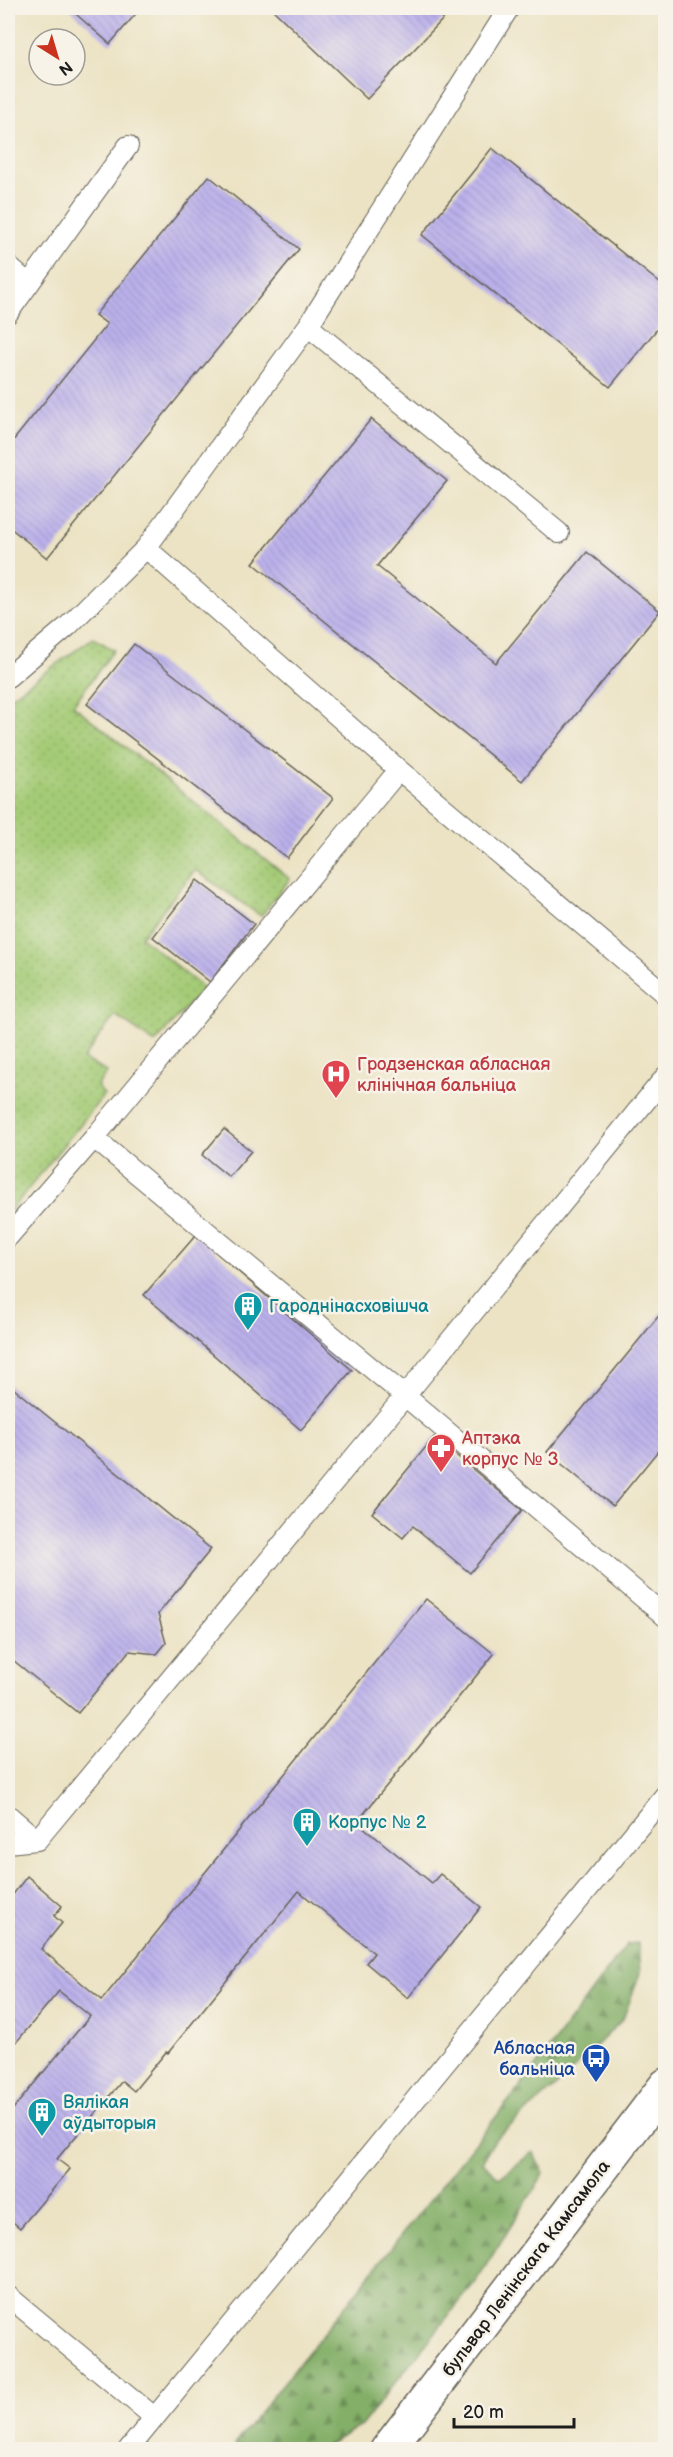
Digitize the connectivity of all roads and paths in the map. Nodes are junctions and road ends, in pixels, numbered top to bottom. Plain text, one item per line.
1 (509, 8) edge
2 (128, 146) dead end
3 (8, 267) edge
4 (29, 284) junction
5 (8, 313) edge
6 (308, 326) junction
7 (559, 533) dead end
8 (146, 548) junction
9 (8, 677) edge
10 (399, 770) junction
11 (666, 995) edge
12 (666, 1076) edge
13 (94, 1138) junction
14 (8, 1237) edge
15 (405, 1396) junction
16 (666, 1617) edge
17 (666, 1794) edge
18 (8, 1815) edge
19 (37, 1840) junction
20 (8, 1843) edge
21 (666, 2085) edge
22 (8, 2296) edge
23 (154, 2417) junction
24 (128, 2450) edge
25 (387, 2450) edge

1 - 6 lane
2 - 4 lane
3 - 4 lane
4 - 5 lane
6 - 7 lane
6 - 8 lane
8 - 9 lane
8 - 10 lane
10 - 11 lane
10 - 13 lane
12 - 15 lane
13 - 14 lane
13 - 15 lane
15 - 16 lane
15 - 19 lane
17 - 23 lane
18 - 19 lane
19 - 20 lane
21 - 25 street, бульвар Ленінскага Камсамола
22 - 23 lane
23 - 24 lane

